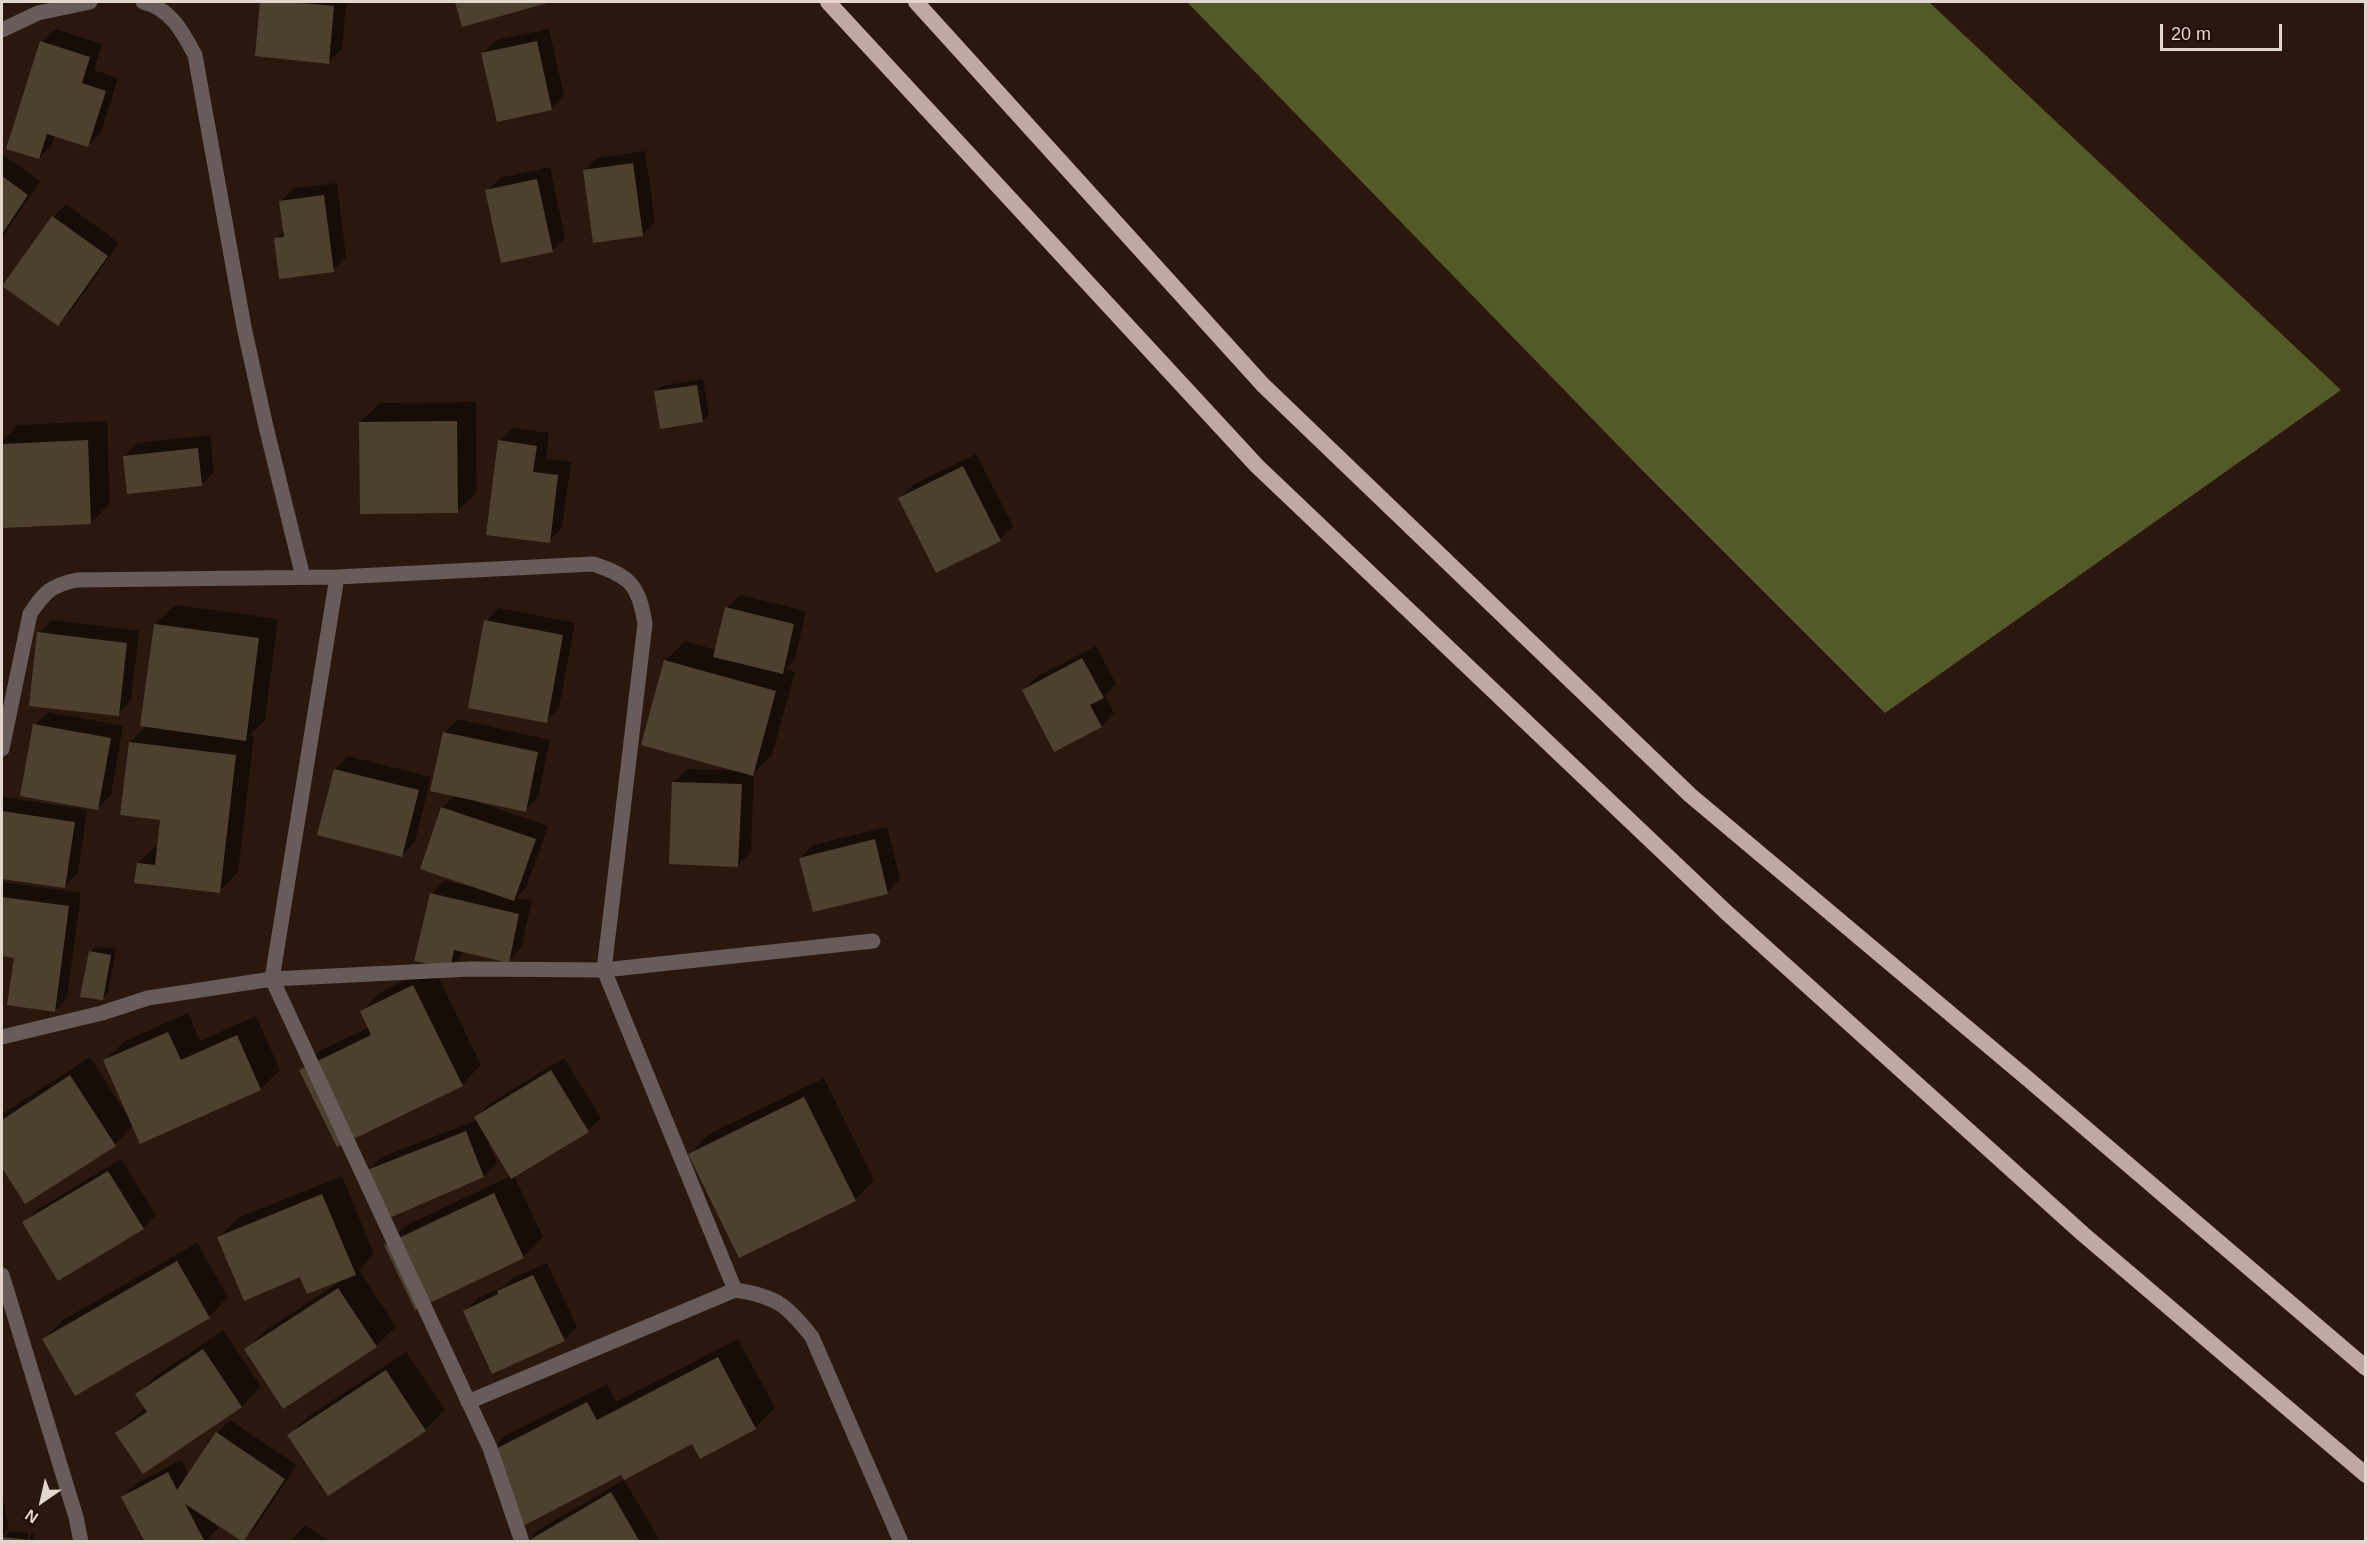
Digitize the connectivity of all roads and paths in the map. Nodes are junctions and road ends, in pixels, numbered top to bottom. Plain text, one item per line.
1 (90, 2) edge
2 (142, 2) edge
3 (828, 2) edge
4 (916, 2) edge
5 (2, 30) edge
6 (303, 577) junction
7 (337, 577) junction
8 (2, 749) edge
9 (873, 941) dead end
10 (604, 970) junction
11 (272, 979) junction
12 (2, 1037) edge
13 (2, 1275) edge
14 (735, 1290) junction
15 (2366, 1368) edge
16 (468, 1402) junction
17 (2366, 1475) edge
18 (81, 1542) edge
19 (522, 1542) edge
20 (902, 1542) edge

1 - 5 street
2 - 6 street
3 - 17 highway
4 - 15 highway
6 - 7 street
6 - 8 street
7 - 10 street
7 - 11 street
9 - 10 street
10 - 11 street
10 - 14 street
11 - 12 street
11 - 16 street
13 - 18 street
14 - 16 street
14 - 20 street
16 - 19 street

